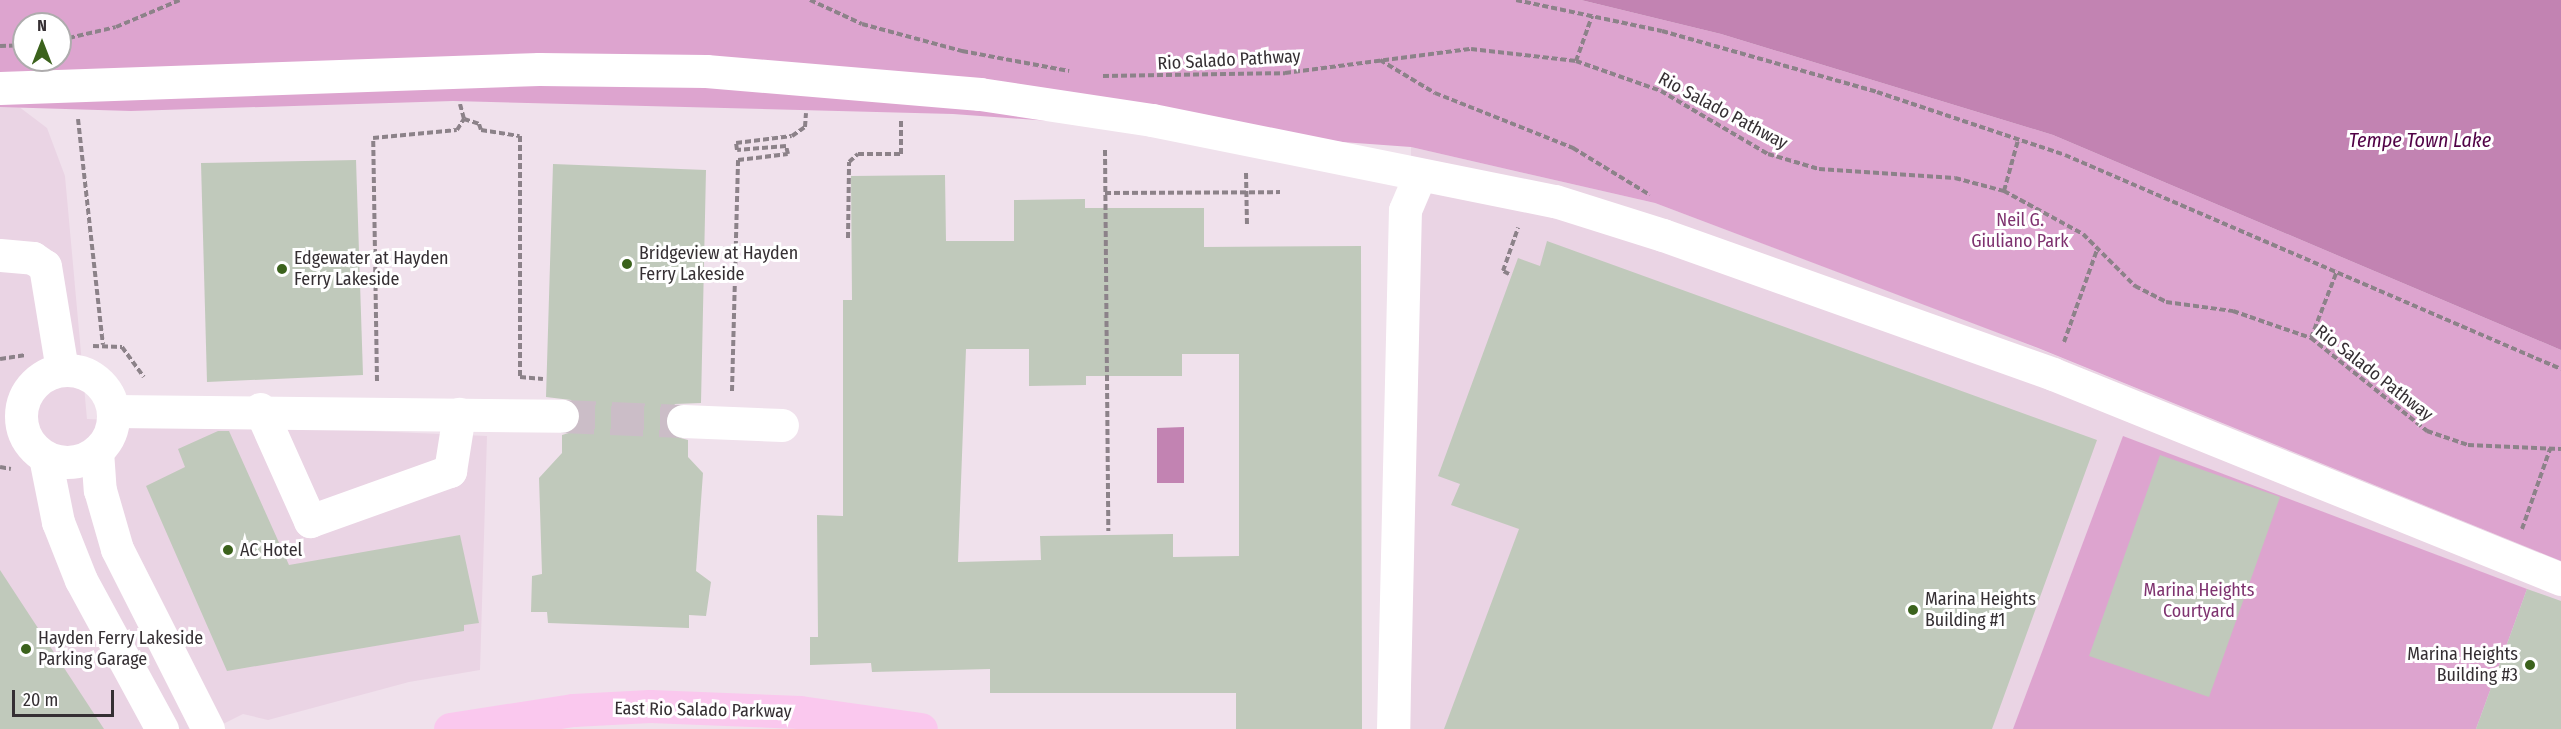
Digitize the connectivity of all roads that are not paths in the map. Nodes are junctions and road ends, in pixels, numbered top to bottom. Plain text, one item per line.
1 (0, 88) edge
2 (1420, 175) junction
3 (0, 255) edge
4 (62, 370) junction
5 (260, 410) junction
6 (113, 411) junction
7 (459, 414) junction
8 (562, 416) tunnel mouth
9 (10, 420) edge
10 (683, 421) tunnel mouth
11 (782, 425) dead end
12 (97, 451) junction
13 (45, 457) junction
14 (2561, 579) edge
15 (162, 729) edge
16 (208, 729) edge
17 (450, 729) edge
18 (921, 729) edge
19 (1393, 729) edge

1 - 2 lane
2 - 14 lane
2 - 19 lane
3 - 4 lane
4 - 6 lane
4 - 9 lane
5 - 6 lane
5 - 7 lane
5 - 7 lane
6 - 12 lane
7 - 8 lane
9 - 13 lane
10 - 11 lane
12 - 13 lane
12 - 16 lane
13 - 15 lane
17 - 18 main road, East Rio Salado Parkway

